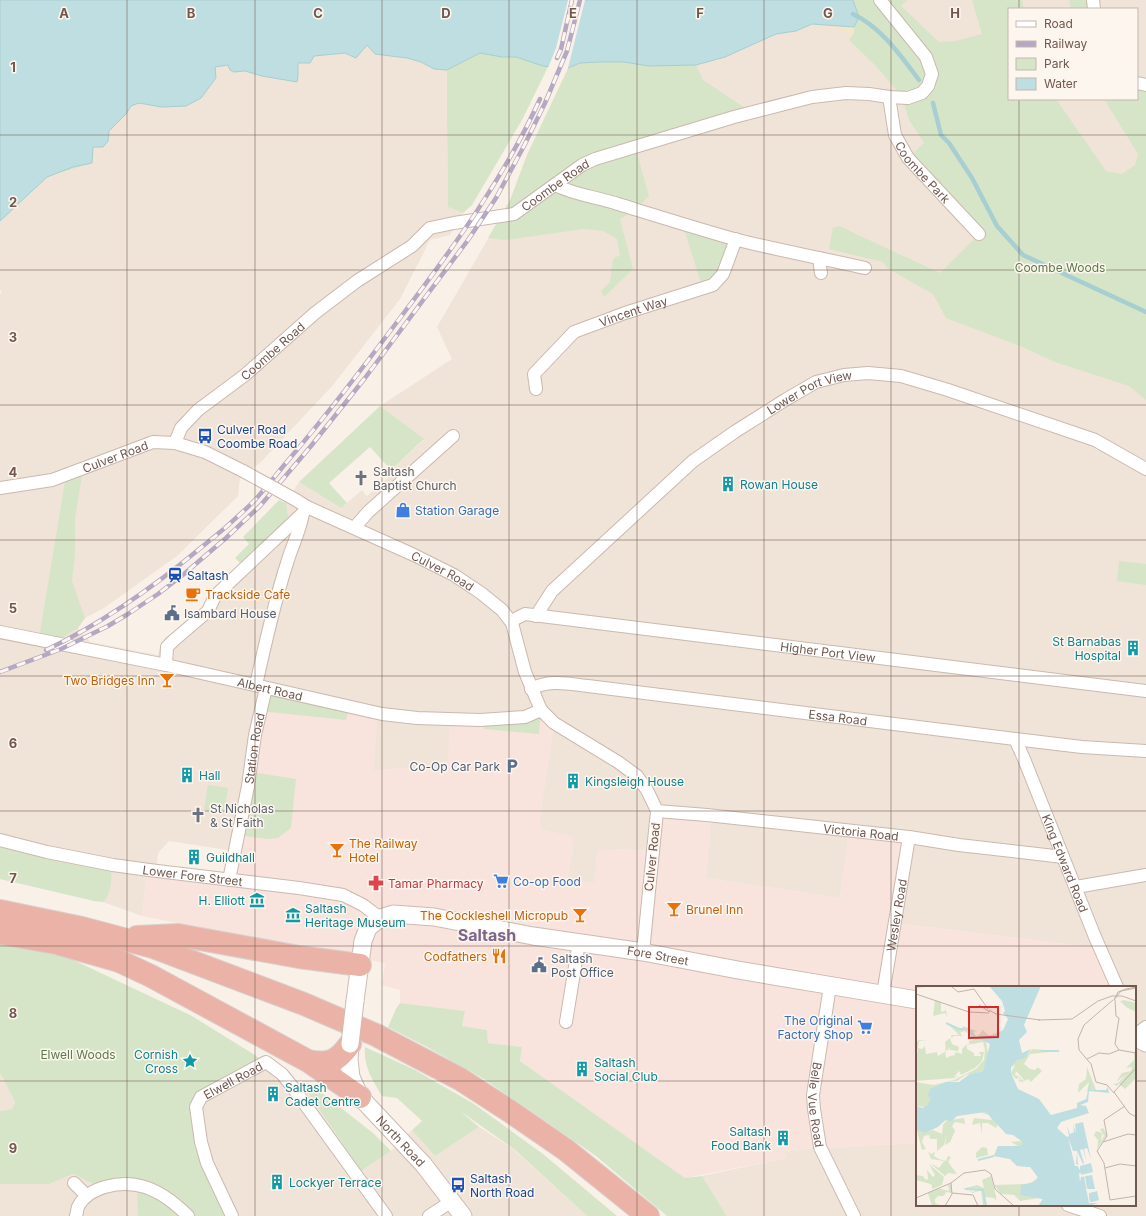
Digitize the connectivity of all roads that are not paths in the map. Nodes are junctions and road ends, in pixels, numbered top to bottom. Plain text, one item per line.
1 (880, 0) edge
2 (889, 97) junction
3 (555, 185) junction
4 (979, 234) dead end
5 (736, 239) junction
6 (819, 258) junction
7 (864, 268) dead end
8 (821, 273) dead end
9 (536, 389) dead end
10 (453, 436) dead end
11 (175, 443) junction
12 (1146, 469) edge
13 (0, 488) edge
14 (305, 510) junction
15 (355, 527) junction
16 (536, 616) junction
17 (511, 621) junction
18 (0, 632) edge
19 (166, 665) junction
20 (261, 687) junction
21 (531, 689) junction
22 (1146, 691) edge
23 (541, 710) junction
24 (1015, 739) junction
25 (1146, 751) edge
26 (657, 811) junction
27 (909, 837) junction
28 (0, 840) edge
29 (1063, 857) junction
30 (1146, 875) edge
31 (229, 880) junction
32 (1076, 887) junction
33 (0, 911) edge
34 (380, 918) junction
35 (0, 933) edge
36 (124, 938) junction
37 (580, 942) junction
38 (643, 952) junction
39 (360, 965) junction
40 (830, 986) junction
41 (1117, 986) edge
42 (883, 994) junction
43 (916, 1000) edge
44 (566, 1022) dead end
45 (1146, 1027) edge
46 (1136, 1035) edge
47 (1136, 1037) edge
48 (1146, 1043) edge
49 (350, 1044) junction
50 (308, 1061) junction
51 (360, 1097) junction
52 (74, 1183) dead end
53 (87, 1196) junction
54 (452, 1201) junction
55 (1072, 1206) edge
56 (1101, 1213) edge
57 (76, 1216) edge
58 (188, 1216) edge
59 (232, 1216) edge
60 (386, 1216) edge
61 (429, 1216) edge
62 (463, 1216) edge
63 (648, 1216) edge
64 (854, 1216) edge

1 - 2 street, Coombe Road
2 - 3 street, Coombe Road
2 - 4 street, Coombe Park
3 - 5 street
3 - 11 street, Coombe Road
5 - 6 street
5 - 9 street, Vincent Way
6 - 7 street
6 - 8 street
10 - 15 street
11 - 13 street, Culver Road
11 - 14 street, Culver Road, bridge
12 - 16 street, Lower Port View
14 - 15 street, Culver Road
14 - 19 street
14 - 20 street, Station Road
15 - 17 street, Culver Road
16 - 17 street, Higher Port View
16 - 22 street, Higher Port View
17 - 21 street, Culver Road
18 - 19 street, Albert Road
19 - 20 street, Albert Road
20 - 23 street, Albert Road
20 - 31 street, Station Road
21 - 23 street, Culver Road
21 - 24 street, Essa Road
23 - 26 street, Culver Road
24 - 25 street, Essa Road
24 - 29 street, King Edward Road
26 - 27 street, Victoria Road
26 - 38 street, Culver Road
27 - 29 street, Victoria Road
27 - 42 street, Wesley Road
28 - 31 street, Lower Fore Street
29 - 32 street, King Edward Road
30 - 32 street
31 - 34 street, Lower Fore Street
32 - 41 street, King Edward Road
33 - 36 highway
34 - 37 street, Fore Street
34 - 39 street
35 - 50 highway
36 - 39 highway
36 - 63 highway
37 - 38 street, Fore Street
37 - 44 street
38 - 40 street, Fore Street
39 - 49 street, North Road, bridge
40 - 42 street, Fore Street
40 - 64 street, Belle Vue Road
42 - 43 street, Fore Street
45 - 46 street
47 - 48 street
49 - 50 highway
49 - 51 street, North Road
50 - 51 highway
51 - 54 street, North Road
52 - 53 street
53 - 57 street
53 - 58 street
54 - 61 street
54 - 62 street, North Road
55 - 56 street
59 - 60 street, Elwell Road

